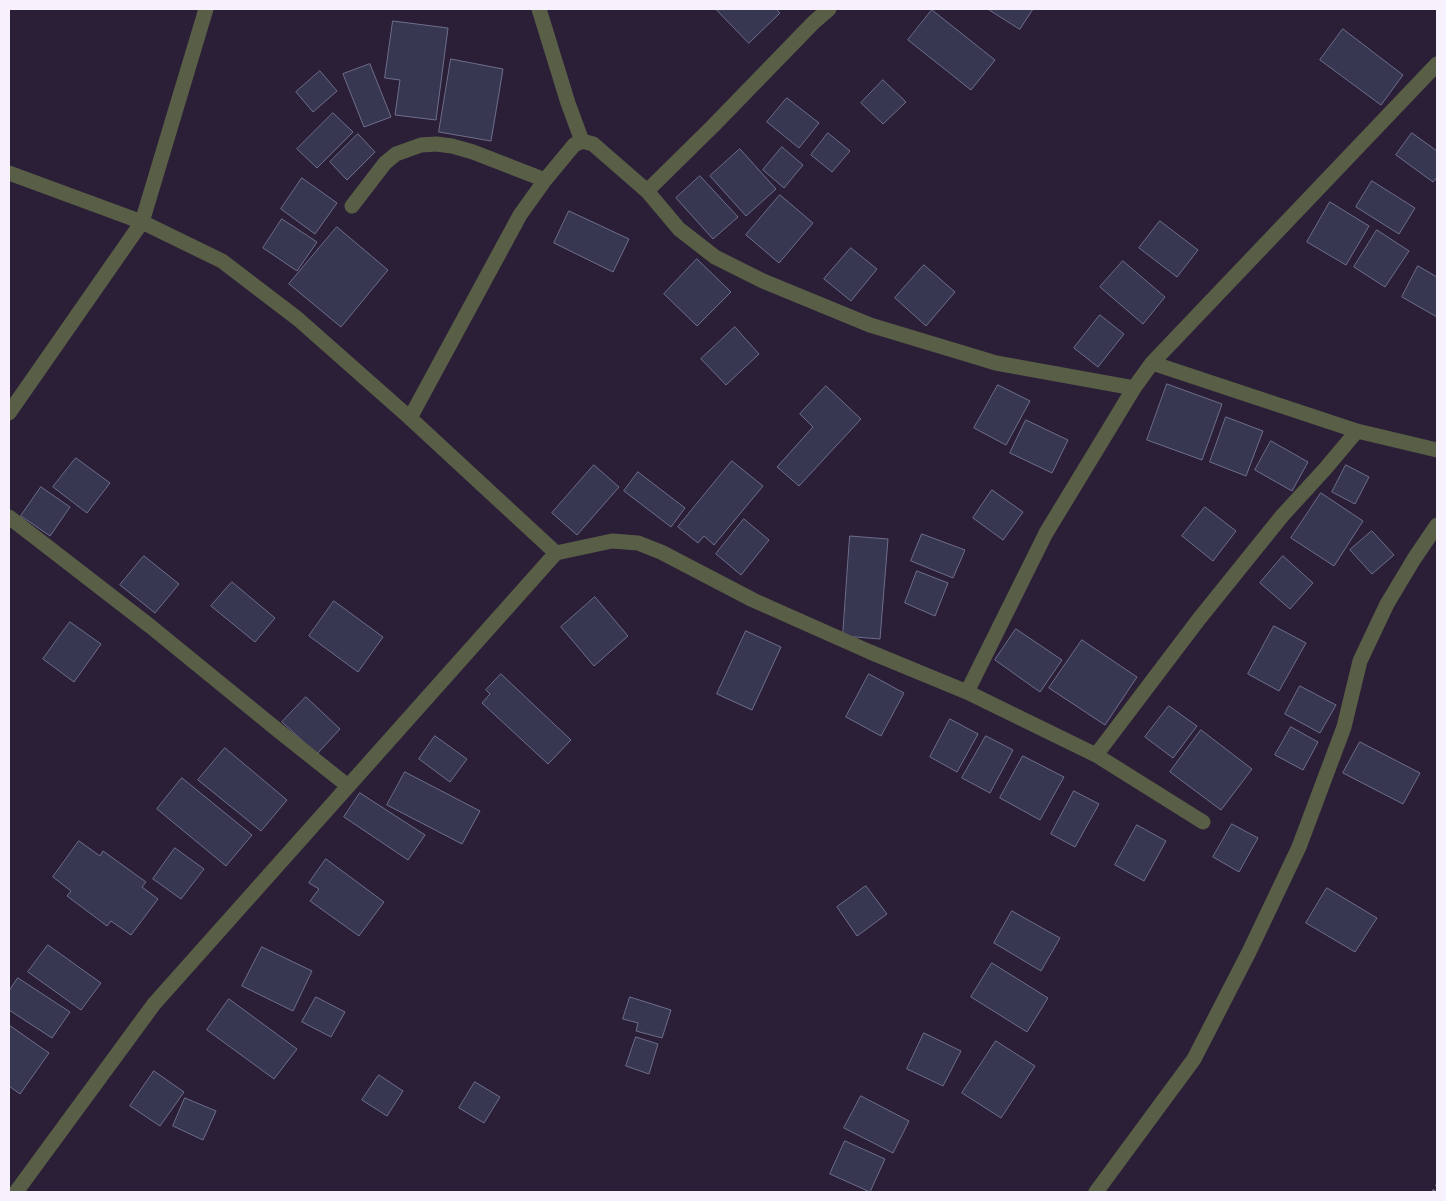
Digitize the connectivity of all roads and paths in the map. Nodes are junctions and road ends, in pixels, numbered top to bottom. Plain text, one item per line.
1 (206, 9) edge
2 (539, 9) edge
3 (829, 9) edge
4 (1437, 64) edge
5 (582, 141) junction
6 (9, 173) edge
7 (545, 180) junction
8 (647, 191) junction
9 (352, 206) dead end
10 (142, 222) junction
11 (1152, 363) junction
12 (1134, 388) junction
13 (9, 413) edge
14 (410, 418) junction
15 (1357, 431) junction
16 (1437, 450) edge
17 (9, 517) edge
18 (1437, 525) edge
19 (556, 553) junction
20 (968, 692) junction
21 (1096, 754) junction
22 (348, 786) junction
23 (1203, 822) dead end
24 (1437, 1185) edge
25 (16, 1192) edge
26 (1096, 1192) edge
27 (1433, 1192) edge

1 - 10 street
2 - 5 street
3 - 8 street
4 - 11 street
5 - 7 street
5 - 8 street
6 - 10 street
7 - 9 street
7 - 14 street
8 - 12 street
10 - 13 street
10 - 14 street
11 - 12 street
11 - 15 street
12 - 20 street
14 - 19 street
15 - 16 street
15 - 21 street
17 - 22 street
18 - 26 street
19 - 20 street
19 - 22 street
20 - 21 street
21 - 23 street
22 - 25 street
24 - 27 path

